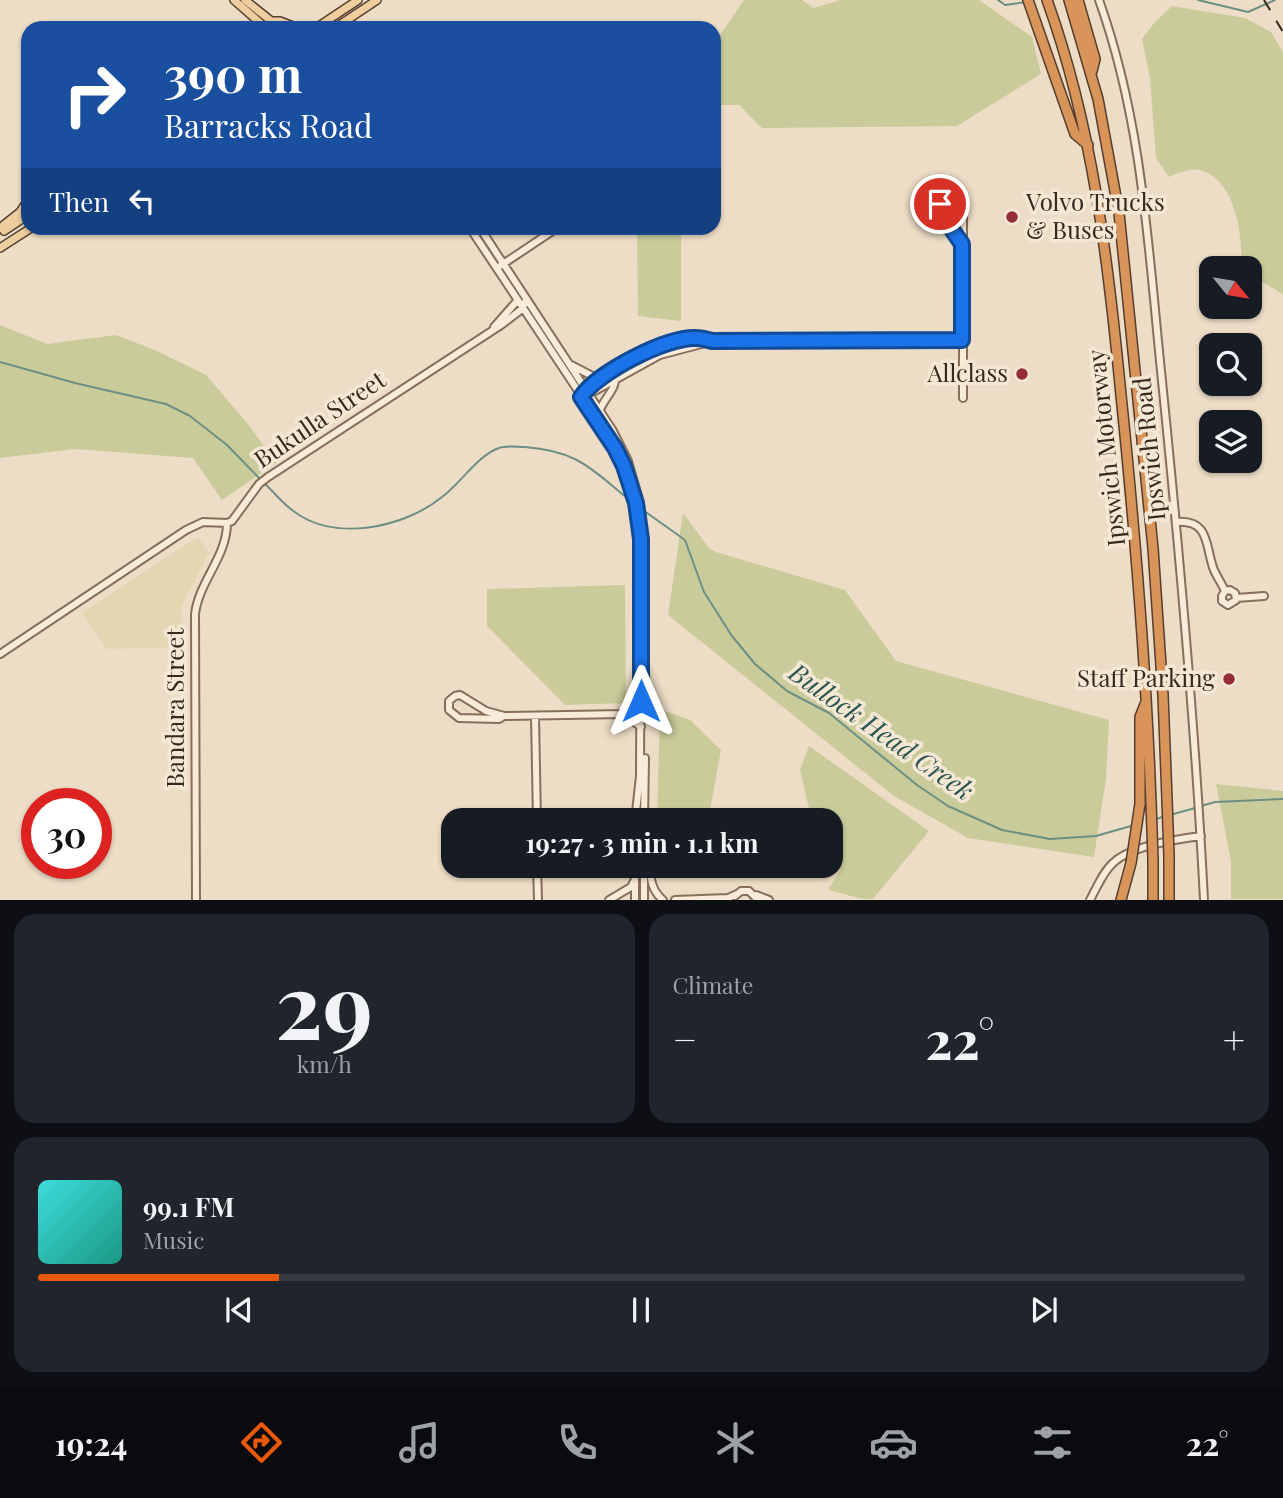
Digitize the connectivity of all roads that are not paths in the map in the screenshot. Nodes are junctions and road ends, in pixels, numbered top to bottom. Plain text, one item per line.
1 (234, 0) edge
2 (245, 0) edge
3 (358, 0) edge
4 (377, 0) edge
5 (1028, 0) edge
6 (1069, 0) edge
7 (1078, 0) edge
8 (1099, 0) edge
9 (1049, 4) edge
10 (354, 16) junction
11 (265, 21) edge
12 (266, 21) edge
13 (326, 21) edge
14 (346, 21) edge
15 (349, 21) edge
16 (1091, 72) junction
17 (1088, 145) junction
18 (21, 210) edge
19 (21, 219) edge
20 (0, 230) edge
21 (21, 234) edge
22 (474, 235) edge
23 (485, 235) edge
24 (546, 235) edge
25 (962, 244) junction
26 (0, 248) edge
27 (504, 263) junction
28 (495, 269) junction
29 (526, 300) junction
30 (517, 301) junction
31 (522, 309) junction
32 (492, 328) junction
33 (962, 340) junction
34 (713, 341) junction
35 (571, 365) junction
36 (600, 380) junction
37 (615, 380) junction
38 (588, 393) junction
39 (581, 397) junction
40 (963, 398) dead end
41 (600, 410) junction
42 (631, 478) junction
43 (1176, 522) junction
44 (227, 523) junction
45 (643, 566) junction
46 (1225, 591) junction
47 (1264, 596) dead end
48 (1236, 598) junction
49 (0, 654) edge
50 (1147, 699) junction
51 (641, 701) junction
52 (624, 714) junction
53 (504, 716) junction
54 (535, 716) junction
55 (641, 727) junction
56 (537, 808) edge
57 (636, 808) edge
58 (644, 808) edge
59 (1201, 836) junction
60 (537, 878) edge
61 (644, 878) edge
62 (650, 878) edge
63 (635, 879) joint
64 (735, 897) edge
65 (757, 897) edge
66 (196, 900) edge
67 (538, 900) edge
68 (609, 900) edge
69 (635, 900) edge
70 (643, 900) edge
71 (663, 900) edge
72 (675, 900) edge
73 (769, 900) edge
74 (1090, 900) edge
75 (1121, 900) edge
76 (1153, 900) edge
77 (1169, 900) edge
78 (1204, 900) edge

1 - 11 main road
2 - 12 main road
3 - 13 main road
4 - 10 main road
5 - 17 highway
6 - 16 highway, Ipswich Motorway
7 - 16 highway
8 - 43 street, Ipswich Road
9 - 17 highway, Ipswich Motorway
10 - 14 main road
10 - 15 main road
16 - 77 highway, Ipswich Motorway, bridge
17 - 50 highway, Ipswich Motorway
18 - 20 main road
19 - 20 main road
21 - 26 main road
22 - 28 street
23 - 27 street
24 - 27 street
25 - 25 street
25 - 33 street
27 - 28 street
27 - 29 street
28 - 30 street
29 - 30 street
29 - 31 street
29 - 35 street
30 - 31 street
30 - 32 street, Bukulla Street
31 - 32 street, Bukulla Street
31 - 39 street
32 - 44 street, Bukulla Street
33 - 34 street
33 - 40 street
34 - 36 street
34 - 37 street
35 - 36 street
35 - 38 street
36 - 38 street
37 - 38 street
37 - 41 street
38 - 39 street
38 - 41 street
39 - 42 street
41 - 42 street
42 - 45 street
43 - 46 street
43 - 59 street, Ipswich Road
44 - 49 street
44 - 66 street, Bandara Street
45 - 51 street
45 - 58 street
46 - 48 street
46 - 48 street
47 - 48 street
50 - 75 highway, bridge
50 - 76 highway, Ipswich Motorway, bridge
51 - 52 street
51 - 55 street
52 - 54 street
52 - 55 street
53 - 53 street
53 - 54 street
54 - 56 street
55 - 57 street
59 - 74 street
59 - 78 street, Ipswich Road
60 - 67 street
61 - 70 street
62 - 71 street
63 - 68 street
63 - 69 street
64 - 65 street
64 - 72 street
65 - 73 street

